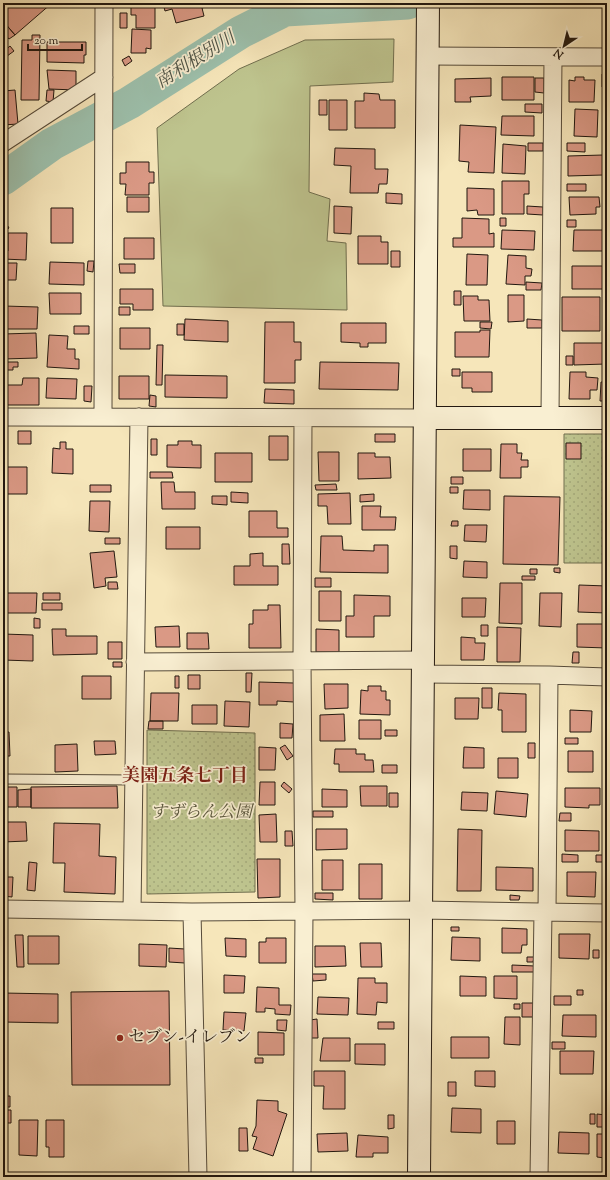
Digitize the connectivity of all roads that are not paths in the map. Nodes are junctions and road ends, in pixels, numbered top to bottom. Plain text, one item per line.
1 (104, 3) edge
2 (428, 3) edge
3 (427, 56) junction
4 (553, 57) junction
5 (607, 58) edge
6 (104, 82) junction
7 (3, 143) edge
8 (3, 417) edge
9 (103, 417) junction
10 (139, 417) junction
11 (303, 418) junction
12 (426, 418) junction
13 (550, 418) junction
14 (607, 418) edge
15 (302, 661) junction
16 (135, 662) junction
17 (423, 667) junction
18 (549, 675) junction
19 (607, 677) edge
20 (3, 779) edge
21 (134, 780) junction
22 (3, 909) edge
23 (421, 910) junction
24 (132, 911) junction
25 (304, 911) junction
26 (192, 912) junction
27 (545, 912) junction
28 (607, 913) edge
29 (198, 1177) edge
30 (302, 1177) edge
31 (419, 1177) edge
32 (540, 1177) edge

1 - 6 street
2 - 3 street
3 - 4 street
3 - 12 street
4 - 5 street
4 - 13 street
6 - 7 street
6 - 9 street
8 - 9 street
9 - 10 street
10 - 11 street
10 - 16 street
11 - 12 street
11 - 15 street
12 - 13 street
12 - 17 street
13 - 14 street
15 - 16 street
15 - 17 street
15 - 25 street
16 - 21 street
17 - 18 street
17 - 23 street
18 - 19 street
18 - 27 street
20 - 21 lane
21 - 24 street
22 - 24 street
23 - 25 street
23 - 27 street
23 - 31 street
24 - 26 street
25 - 26 street
25 - 30 street
26 - 29 street
27 - 28 street
27 - 32 street

